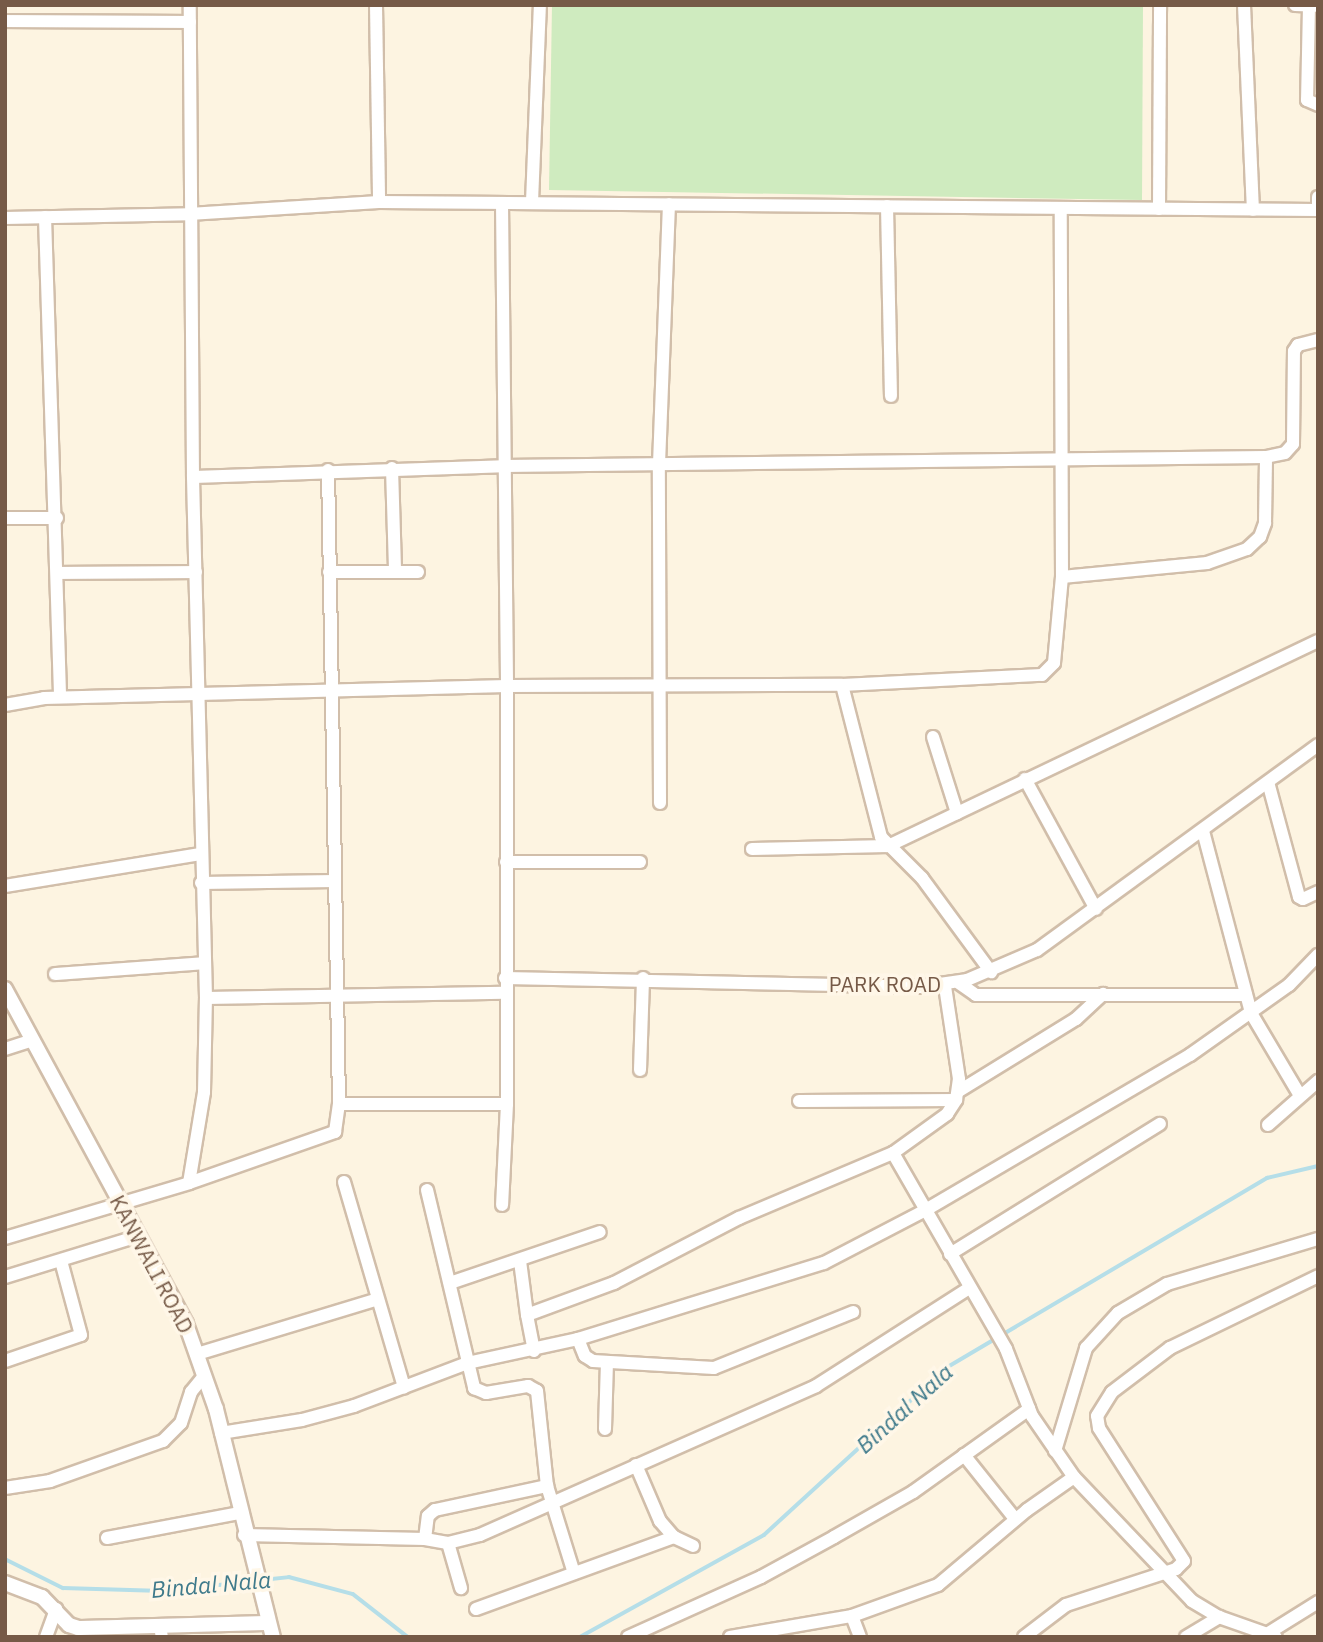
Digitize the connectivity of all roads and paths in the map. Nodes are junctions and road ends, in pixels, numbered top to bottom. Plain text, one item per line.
1 (190, 5) edge
2 (376, 5) edge
3 (540, 5) edge
4 (1160, 5) edge
5 (1244, 5) edge
6 (1295, 5) edge
7 (1309, 6) edge
8 (1318, 6) edge
9 (5, 21) edge
10 (190, 22) junction
11 (1318, 105) edge
12 (1318, 197) edge
13 (379, 202) junction
14 (532, 202) junction
15 (502, 203) junction
16 (669, 204) junction
17 (887, 206) junction
18 (1061, 208) junction
19 (1159, 209) junction
20 (1253, 210) junction
21 (189, 214) junction
22 (46, 217) junction
23 (5, 218) edge
24 (1318, 340) edge
25 (891, 396) dead end
26 (1266, 457) junction
27 (1062, 459) junction
28 (659, 464) junction
29 (504, 466) junction
30 (392, 468) junction
31 (328, 470) junction
32 (193, 477) junction
33 (57, 517) junction
34 (5, 518) edge
35 (195, 572) junction
36 (330, 572) junction
37 (395, 572) junction
38 (418, 572) dead end
39 (58, 573) junction
40 (1062, 577) junction
41 (1318, 640) edge
42 (659, 685) junction
43 (842, 685) junction
44 (507, 686) junction
45 (331, 690) junction
46 (200, 695) junction
47 (60, 697) junction
48 (5, 705) edge
49 (933, 737) dead end
50 (1318, 745) edge
51 (1026, 779) junction
52 (1268, 782) junction
53 (660, 803) dead end
54 (957, 813) junction
55 (1203, 831) junction
56 (888, 846) junction
57 (752, 849) dead end
58 (200, 854) junction
59 (506, 862) junction
60 (639, 862) dead end
61 (335, 881) junction
62 (201, 883) junction
63 (5, 886) edge
64 (1318, 892) edge
65 (1096, 909) junction
66 (1318, 955) edge
67 (204, 963) junction
68 (991, 972) junction
69 (55, 974) dead end
70 (505, 978) junction
71 (643, 978) junction
72 (959, 983) junction
73 (945, 986) junction
74 (5, 989) edge
75 (504, 993) junction
76 (1103, 994) junction
77 (1246, 995) junction
78 (338, 996) junction
79 (206, 998) junction
80 (9, 1006) edge
81 (1251, 1013) junction
82 (33, 1040) junction
83 (5, 1049) edge
84 (640, 1070) dead end
85 (1318, 1081) edge
86 (1299, 1094) junction
87 (958, 1096) junction
88 (799, 1101) dead end
89 (339, 1104) junction
90 (507, 1104) junction
91 (1160, 1124) dead end
92 (1268, 1125) dead end
93 (892, 1153) junction
94 (344, 1182) dead end
95 (189, 1183) junction
96 (427, 1190) dead end
97 (120, 1203) junction
98 (502, 1205) dead end
99 (924, 1211) junction
100 (600, 1232) dead end
101 (138, 1236) junction
102 (5, 1238) edge
103 (1318, 1240) edge
104 (950, 1254) junction
105 (61, 1261) junction
106 (520, 1261) junction
107 (1318, 1276) edge
108 (5, 1277) edge
109 (450, 1283) junction
110 (969, 1288) junction
111 (375, 1300) junction
112 (853, 1312) dead end
113 (527, 1315) junction
114 (578, 1339) junction
115 (534, 1351) junction
116 (197, 1353) junction
117 (5, 1361) edge
118 (607, 1362) junction
119 (467, 1363) junction
120 (204, 1376) junction
121 (404, 1387) junction
122 (1028, 1409) junction
123 (605, 1429) dead end
124 (221, 1433) junction
125 (1055, 1451) junction
126 (964, 1455) junction
127 (636, 1465) junction
128 (1074, 1477) junction
129 (547, 1486) junction
130 (5, 1488) edge
131 (552, 1506) junction
132 (239, 1513) junction
133 (1015, 1520) junction
134 (244, 1535) junction
135 (674, 1537) junction
136 (107, 1538) dead end
137 (425, 1539) junction
138 (448, 1543) junction
139 (693, 1546) dead end
140 (1168, 1572) junction
141 (574, 1573) junction
142 (5, 1583) edge
143 (461, 1588) dead end
144 (1318, 1602) edge
145 (55, 1609) junction
146 (476, 1609) dead end
147 (852, 1616) junction
148 (1219, 1617) junction
149 (271, 1630) edge
150 (70, 1631) edge
151 (161, 1632) edge
152 (1273, 1634) edge
153 (46, 1637) edge
154 (628, 1637) edge
155 (730, 1637) edge
156 (860, 1637) edge
157 (1024, 1637) edge
158 (1186, 1637) edge

1 - 10 street
2 - 13 street
3 - 14 street
4 - 19 street
5 - 20 street
6 - 7 street
7 - 8 street
7 - 11 street
9 - 10 street
10 - 21 street
12 - 20 street
13 - 15 street
13 - 21 street
14 - 15 street
14 - 16 street
15 - 29 street
16 - 17 street
16 - 28 street
17 - 18 street
17 - 25 street
18 - 19 street
18 - 27 street
19 - 20 street
21 - 22 street
21 - 32 street
22 - 23 street
22 - 33 street
24 - 26 street
26 - 27 street
26 - 40 street
27 - 28 street
27 - 40 street
28 - 29 street
28 - 42 street
29 - 30 street
29 - 44 street
30 - 31 street
30 - 37 street
31 - 32 street
31 - 36 street
32 - 35 street
33 - 34 street
33 - 39 street
35 - 39 street
35 - 46 street
36 - 37 street
36 - 45 street
37 - 38 street
39 - 47 street
40 - 43 street
41 - 51 street
42 - 43 street
42 - 44 street
42 - 53 street
43 - 56 street
44 - 45 street
44 - 59 street
45 - 46 street
45 - 61 street
46 - 47 street
46 - 58 street
47 - 48 street
49 - 54 street
50 - 52 street, PARK ROAD
51 - 54 street
51 - 65 street
52 - 55 street, PARK ROAD
52 - 64 street
54 - 56 street
55 - 65 street, PARK ROAD
55 - 77 street
56 - 57 street
56 - 68 street
58 - 62 street
58 - 63 street
59 - 60 street
59 - 70 street
61 - 62 street
61 - 78 street
62 - 67 street
65 - 68 street, PARK ROAD
66 - 81 street
67 - 69 street
67 - 79 street
68 - 72 street, PARK ROAD
70 - 71 street, PARK ROAD
70 - 75 street
71 - 73 street, PARK ROAD
71 - 84 street
72 - 73 street, PARK ROAD
72 - 76 street
73 - 87 street
74 - 80 street, KANWALI ROAD
75 - 78 street
75 - 90 street
76 - 77 street
76 - 87 street
77 - 81 street
78 - 79 street
78 - 89 street
79 - 95 street
80 - 82 street, KANWALI ROAD
81 - 86 street
81 - 99 street
82 - 83 street
82 - 97 street, KANWALI ROAD
85 - 86 street
86 - 92 street
87 - 88 street
87 - 93 street
89 - 90 street
89 - 95 street
90 - 98 street
91 - 104 street
93 - 99 street
93 - 113 street
94 - 111 street
95 - 97 street
96 - 109 street
97 - 101 street, KANWALI ROAD
97 - 102 street
99 - 104 street
99 - 114 street
100 - 106 street
101 - 105 street
101 - 116 street, KANWALI ROAD
103 - 125 street
104 - 110 street
105 - 108 street
105 - 117 street
106 - 109 street
106 - 113 street
107 - 140 street
109 - 119 street
110 - 122 street
110 - 127 street
111 - 116 street
111 - 121 street
112 - 118 street
113 - 115 street
114 - 115 street
114 - 118 street
115 - 119 street
116 - 120 street, KANWALI ROAD
118 - 123 street
119 - 121 street
119 - 129 street
120 - 124 street, KANWALI ROAD
120 - 130 street
121 - 124 street
122 - 125 street
122 - 126 street
124 - 132 street, KANWALI ROAD
125 - 128 street
126 - 133 street
126 - 154 street
127 - 131 street
127 - 135 street
128 - 133 street
128 - 140 street
129 - 131 street
129 - 137 street
131 - 138 street
131 - 141 street
132 - 134 street, KANWALI ROAD
132 - 136 street
133 - 147 street
134 - 137 street
134 - 149 street, KANWALI ROAD
135 - 139 street
135 - 141 street
137 - 138 street
138 - 143 street
140 - 148 street
140 - 157 street
141 - 146 street
142 - 145 street
144 - 152 street
145 - 150 street
145 - 153 street
147 - 155 street
147 - 156 street
148 - 152 street
148 - 158 street
149 - 151 street
150 - 151 street

